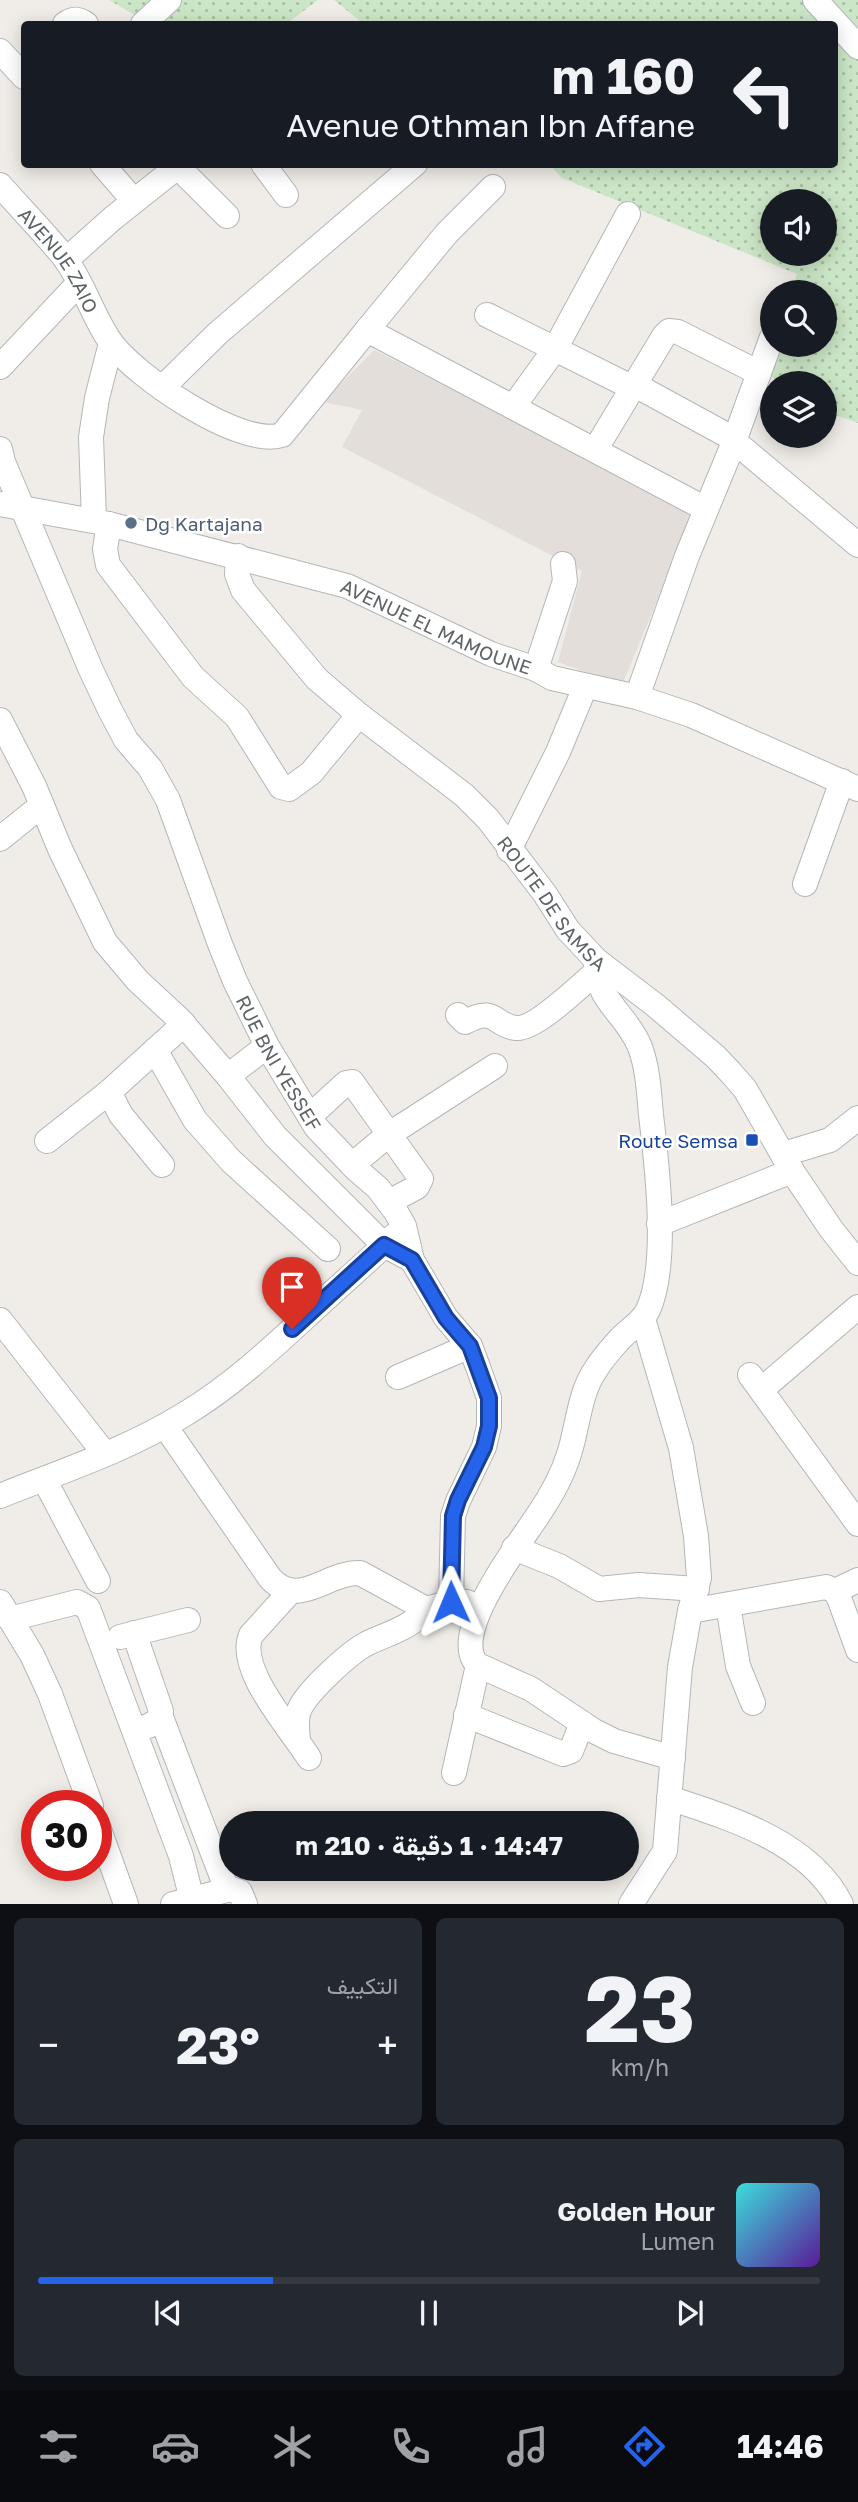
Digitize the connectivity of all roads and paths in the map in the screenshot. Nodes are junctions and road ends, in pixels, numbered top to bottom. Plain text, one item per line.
1 (169, 0) edge
2 (815, 0) edge
3 (146, 21) edge
4 (834, 21) edge
5 (838, 25) edge
6 (858, 47) edge
7 (105, 168) edge
8 (177, 168) edge
9 (182, 168) edge
10 (265, 168) edge
11 (410, 168) edge
12 (493, 187) dead end
13 (286, 195) dead end
14 (3, 196) edge
15 (134, 201) junction
16 (628, 214) dead end
17 (227, 216) dead end
18 (66, 260) junction
19 (79, 283) junction
20 (487, 315) dead end
21 (367, 330) junction
22 (110, 343) junction
23 (555, 349) junction
24 (765, 357) edge
25 (0, 367) edge
26 (759, 373) junction
27 (634, 387) junction
28 (162, 388) junction
29 (513, 407) junction
30 (734, 440) junction
31 (0, 449) edge
32 (595, 450) junction
33 (0, 504) edge
34 (24, 509) junction
35 (706, 509) junction
36 (101, 522) junction
37 (858, 545) edge
38 (238, 556) junction
39 (563, 564) dead end
40 (536, 669) junction
41 (585, 687) junction
42 (637, 697) junction
43 (359, 715) junction
44 (0, 720) edge
45 (850, 785) edge
46 (42, 805) junction
47 (0, 839) edge
48 (509, 850) junction
49 (805, 884) dead end
50 (596, 966) junction
51 (458, 1015) dead end
52 (184, 1024) junction
53 (267, 1046) junction
54 (155, 1049) junction
55 (495, 1066) dead end
56 (228, 1076) junction
57 (109, 1092) junction
58 (310, 1116) junction
59 (858, 1118) edge
60 (388, 1135) junction
61 (47, 1141) dead end
62 (788, 1163) junction
63 (162, 1165) dead end
64 (352, 1165) junction
65 (389, 1202) junction
66 (659, 1224) junction
67 (404, 1226) junction
68 (384, 1245) junction
69 (328, 1249) dead end
70 (412, 1260) junction
71 (858, 1263) edge
72 (858, 1307) edge
73 (643, 1319) junction
74 (0, 1320) edge
75 (470, 1346) junction
76 (398, 1377) dead end
77 (165, 1426) junction
78 (105, 1454) junction
79 (44, 1479) junction
80 (0, 1496) edge
81 (858, 1524) edge
82 (514, 1549) junction
83 (858, 1580) edge
84 (98, 1581) dead end
85 (835, 1591) junction
86 (289, 1592) junction
87 (694, 1600) junction
88 (451, 1602) junction
89 (482, 1604) junction
90 (728, 1605) junction
91 (426, 1609) junction
92 (5, 1611) edge
93 (188, 1620) dead end
94 (134, 1633) junction
95 (102, 1641) junction
96 (858, 1650) edge
97 (478, 1665) junction
98 (753, 1703) dead end
99 (466, 1715) junction
100 (161, 1717) junction
101 (582, 1723) junction
102 (134, 1731) junction
103 (673, 1758) junction
104 (454, 1773) dead end
105 (85, 1790) edge
106 (669, 1798) junction
107 (112, 1865) edge
108 (236, 1897) edge
109 (186, 1902) edge
110 (126, 1903) edge
111 (631, 1903) edge
112 (841, 1903) edge

1 - 3 street
2 - 4 street
5 - 6 street
7 - 15 street
8 - 15 street
9 - 17 street
10 - 13 street
11 - 28 street
12 - 21 street
14 - 18 street, AVENUE ZAIO
15 - 18 street
16 - 23 street
18 - 19 street, AVENUE ZAIO
19 - 22 street, AVENUE ZAIO
19 - 25 street
20 - 23 street
21 - 28 street
21 - 29 street
22 - 28 street
22 - 36 street
23 - 27 street
23 - 29 street
24 - 26 street
26 - 27 street
26 - 30 street
27 - 30 street
27 - 32 street
29 - 32 street
30 - 35 street
30 - 37 street
31 - 34 street, RUE BNI YESSEF
32 - 35 street
33 - 34 street, AVENUE EL MAMOUNE
34 - 36 street, AVENUE EL MAMOUNE
34 - 53 street, RUE BNI YESSEF
35 - 42 street
36 - 38 street, AVENUE EL MAMOUNE
36 - 43 street
38 - 40 street, AVENUE EL MAMOUNE
38 - 43 street, ROUTE DE SAMSA
39 - 40 street
40 - 41 street, AVENUE EL MAMOUNE
41 - 42 street, AVENUE EL MAMOUNE
41 - 48 street
42 - 45 street, AVENUE EL MAMOUNE
43 - 48 street, ROUTE DE SAMSA
44 - 46 street
45 - 49 street
46 - 47 street
46 - 52 street
48 - 50 street, ROUTE DE SAMSA
50 - 51 street
50 - 62 street, ROUTE DE SAMSA
50 - 66 street
52 - 54 street
52 - 56 street
53 - 56 street
53 - 58 street, RUE BNI YESSEF
54 - 57 street
54 - 69 street
55 - 60 street
56 - 68 street
57 - 61 street
57 - 63 street
58 - 60 street
58 - 64 street, RUE BNI YESSEF
59 - 62 street
60 - 64 street
60 - 65 street
62 - 66 street
62 - 71 street, ROUTE DE SAMSA
64 - 65 street, RUE BNI YESSEF
65 - 67 street, RUE BNI YESSEF
66 - 73 street
67 - 68 street
67 - 70 street, RUE BNI YESSEF
68 - 70 street
68 - 77 street
70 - 75 street, RUE BNI YESSEF
72 - 81 street
73 - 82 street
73 - 87 street
74 - 78 street
75 - 76 street
75 - 88 street, RUE BNI YESSEF
77 - 78 street
77 - 86 street
78 - 79 street
79 - 80 street
79 - 84 street
82 - 87 street
82 - 89 street
83 - 85 street
85 - 90 street
85 - 96 street
86 - 91 street
86 - 91 street
87 - 90 street
87 - 103 street
88 - 89 street
88 - 91 street
89 - 97 street
90 - 98 street
92 - 95 street
92 - 105 street
93 - 94 street
94 - 95 street
94 - 100 street
95 - 102 street
97 - 99 street
97 - 101 street
99 - 101 street
99 - 104 street
100 - 102 street
100 - 108 street
101 - 103 street
102 - 109 street
103 - 106 street
106 - 111 street
106 - 112 street
107 - 110 street
108 - 109 street

